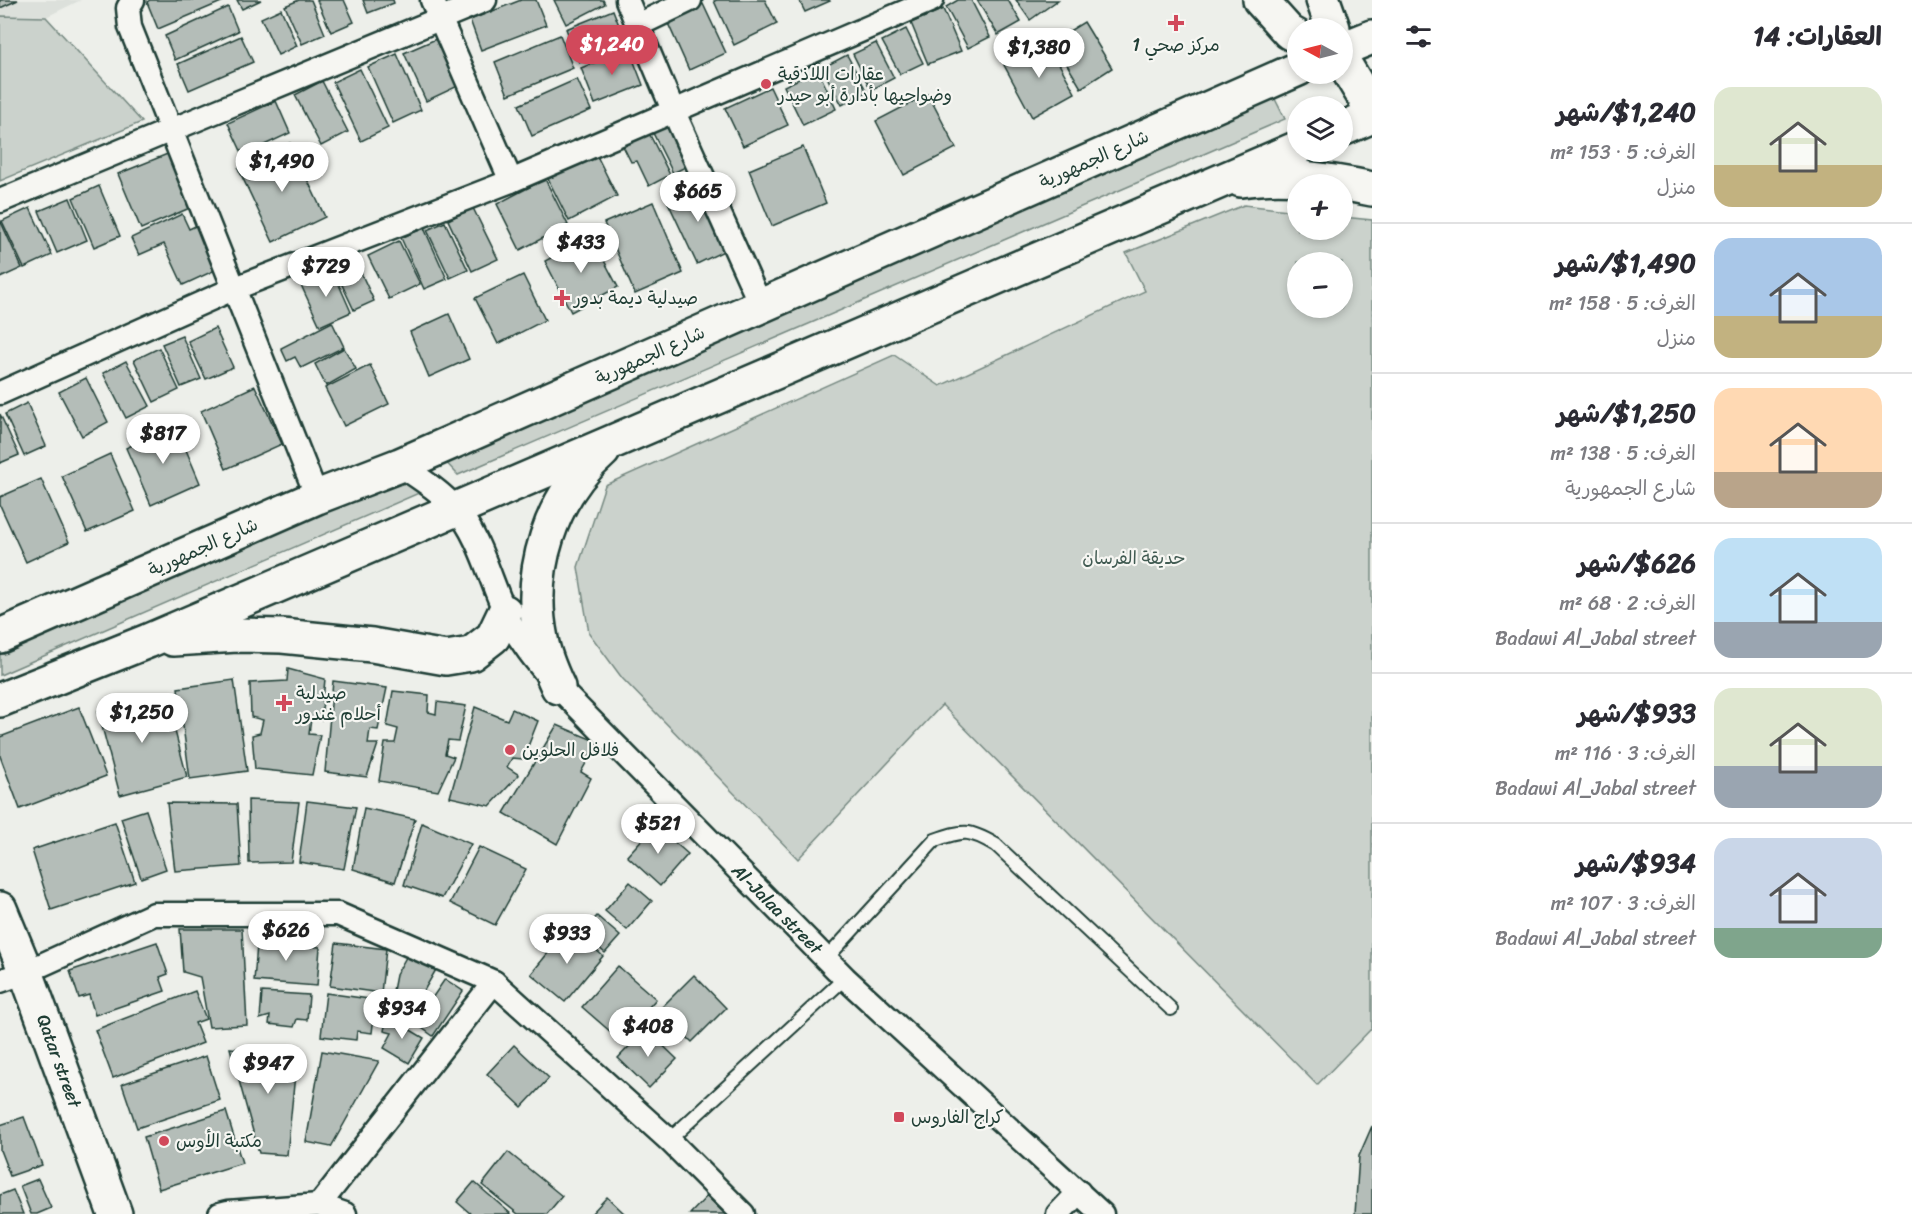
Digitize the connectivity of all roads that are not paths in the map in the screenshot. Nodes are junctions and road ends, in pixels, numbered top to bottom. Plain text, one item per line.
1 (133, 0) edge
2 (485, 0) edge
3 (627, 0) edge
4 (690, 0) edge
5 (932, 0) edge
6 (1260, 0) edge
7 (1323, 0) edge
8 (436, 10) edge
9 (1329, 18) edge
10 (638, 25) junction
11 (1287, 30) edge
12 (1372, 37) edge
13 (1353, 45) edge
14 (1287, 74) edge
15 (1353, 78) edge
16 (673, 110) junction
17 (1372, 110) edge
18 (1372, 117) edge
19 (1353, 125) edge
20 (170, 132) junction
21 (1287, 153) edge
22 (511, 181) junction
23 (1206, 186) junction
24 (1372, 189) edge
25 (0, 201) edge
26 (233, 289) junction
27 (761, 306) junction
28 (0, 393) edge
29 (617, 440) junction
30 (400, 465) junction
31 (316, 497) junction
32 (456, 508) junction
33 (505, 612) junction
34 (0, 636) edge
35 (148, 641) junction
36 (558, 687) junction
37 (0, 700) edge
38 (0, 909) edge
39 (826, 959) junction
40 (13, 976) edge
41 (845, 978) junction
42 (494, 982) junction
43 (1171, 1009) dead end
44 (669, 1140) junction
45 (1079, 1192) junction
46 (320, 1205) junction
47 (116, 1214) edge
48 (220, 1214) edge
49 (345, 1214) edge
50 (743, 1214) edge
51 (1058, 1214) edge
52 (1102, 1214) edge

1 - 20 street
2 - 8 street
3 - 10 street
4 - 10 street
5 - 16 street
6 - 11 main road
7 - 9 main road
8 - 20 street
8 - 22 street
10 - 16 street
12 - 13 main road
14 - 27 main road, شارع الجمهورية
15 - 17 main road
16 - 22 street
16 - 27 street
18 - 19 main road
20 - 25 street
20 - 26 street
21 - 23 main road
22 - 26 street
23 - 24 main road
23 - 29 main road
26 - 28 street
26 - 31 street
27 - 30 main road, شارع الجمهورية
29 - 32 main road
29 - 36 main road
30 - 31 main road, شارع الجمهورية
30 - 32 street, Al-Jalaa street
31 - 34 main road, شارع الجمهورية
32 - 33 street, Al-Jalaa street
32 - 35 main road
33 - 35 main road
33 - 36 street, Al-Jalaa street
35 - 37 main road
36 - 39 street, Al-Jalaa street
38 - 40 main road, Qatar street
39 - 41 street, Al-Jalaa street
39 - 43 lane
40 - 42 street
40 - 47 main road, Qatar street
41 - 44 lane
41 - 45 street, Al-Jalaa street
42 - 44 street
42 - 46 street
44 - 50 street
45 - 51 street
45 - 52 street, Al-Jalaa street
46 - 48 street
46 - 49 street

